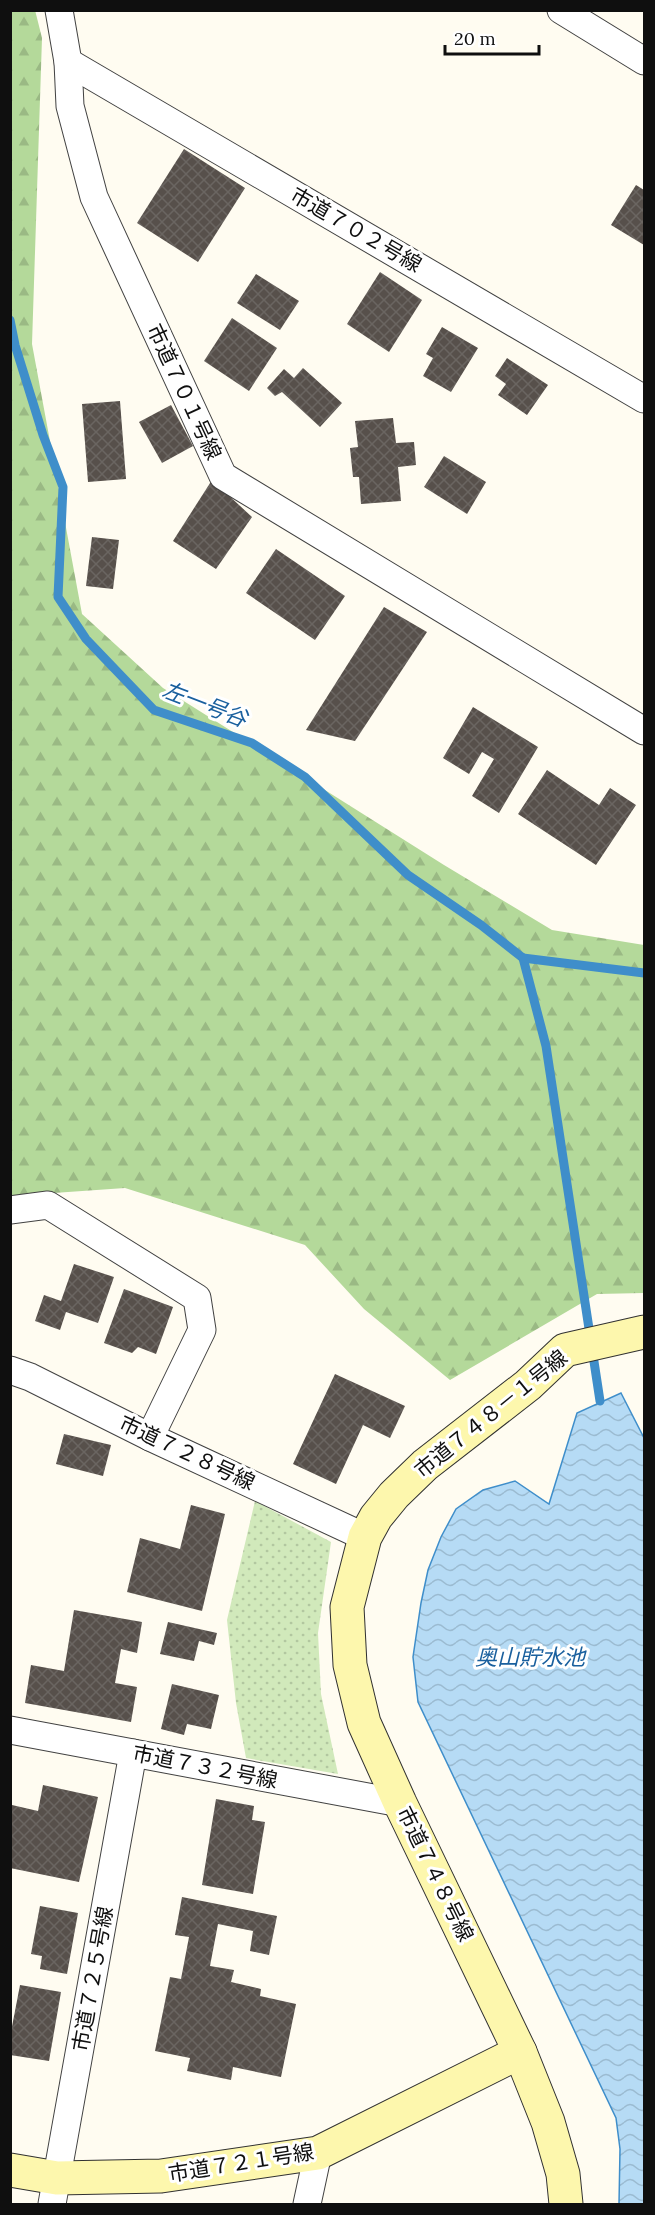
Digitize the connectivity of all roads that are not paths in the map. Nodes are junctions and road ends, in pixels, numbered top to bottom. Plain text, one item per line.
1 (59, 10) edge
2 (561, 10) edge
3 (645, 61) edge
4 (68, 62) junction
5 (645, 399) edge
6 (645, 731) edge
7 (10, 1210) edge
8 (645, 1332) edge
9 (10, 1370) edge
10 (150, 1437) junction
11 (365, 1537) junction
12 (10, 1730) edge
13 (133, 1753) junction
14 (400, 1803) junction
15 (520, 2052) junction
16 (318, 2153) junction
17 (10, 2170) edge
18 (55, 2191) edge
19 (307, 2205) edge
20 (566, 2205) edge

1 - 4 street, 市道７０１号線
2 - 3 street
4 - 5 street, 市道７０２号線
4 - 6 street, 市道７０１号線
7 - 10 street
8 - 11 street, 市道７４８－１号線
9 - 10 street, 市道７２８号線
10 - 11 street, 市道７２８号線
11 - 14 street, 市道７４８号線
12 - 13 street, 市道７３２号線
13 - 14 street, 市道７３２号線
13 - 18 street, 市道７２５号線
14 - 15 street, 市道７４８号線
15 - 16 street, 市道７２１号線
15 - 20 street, 市道７４８号線
16 - 18 street, 市道７２１号線
16 - 19 street
17 - 18 street, 市道７２１号線

